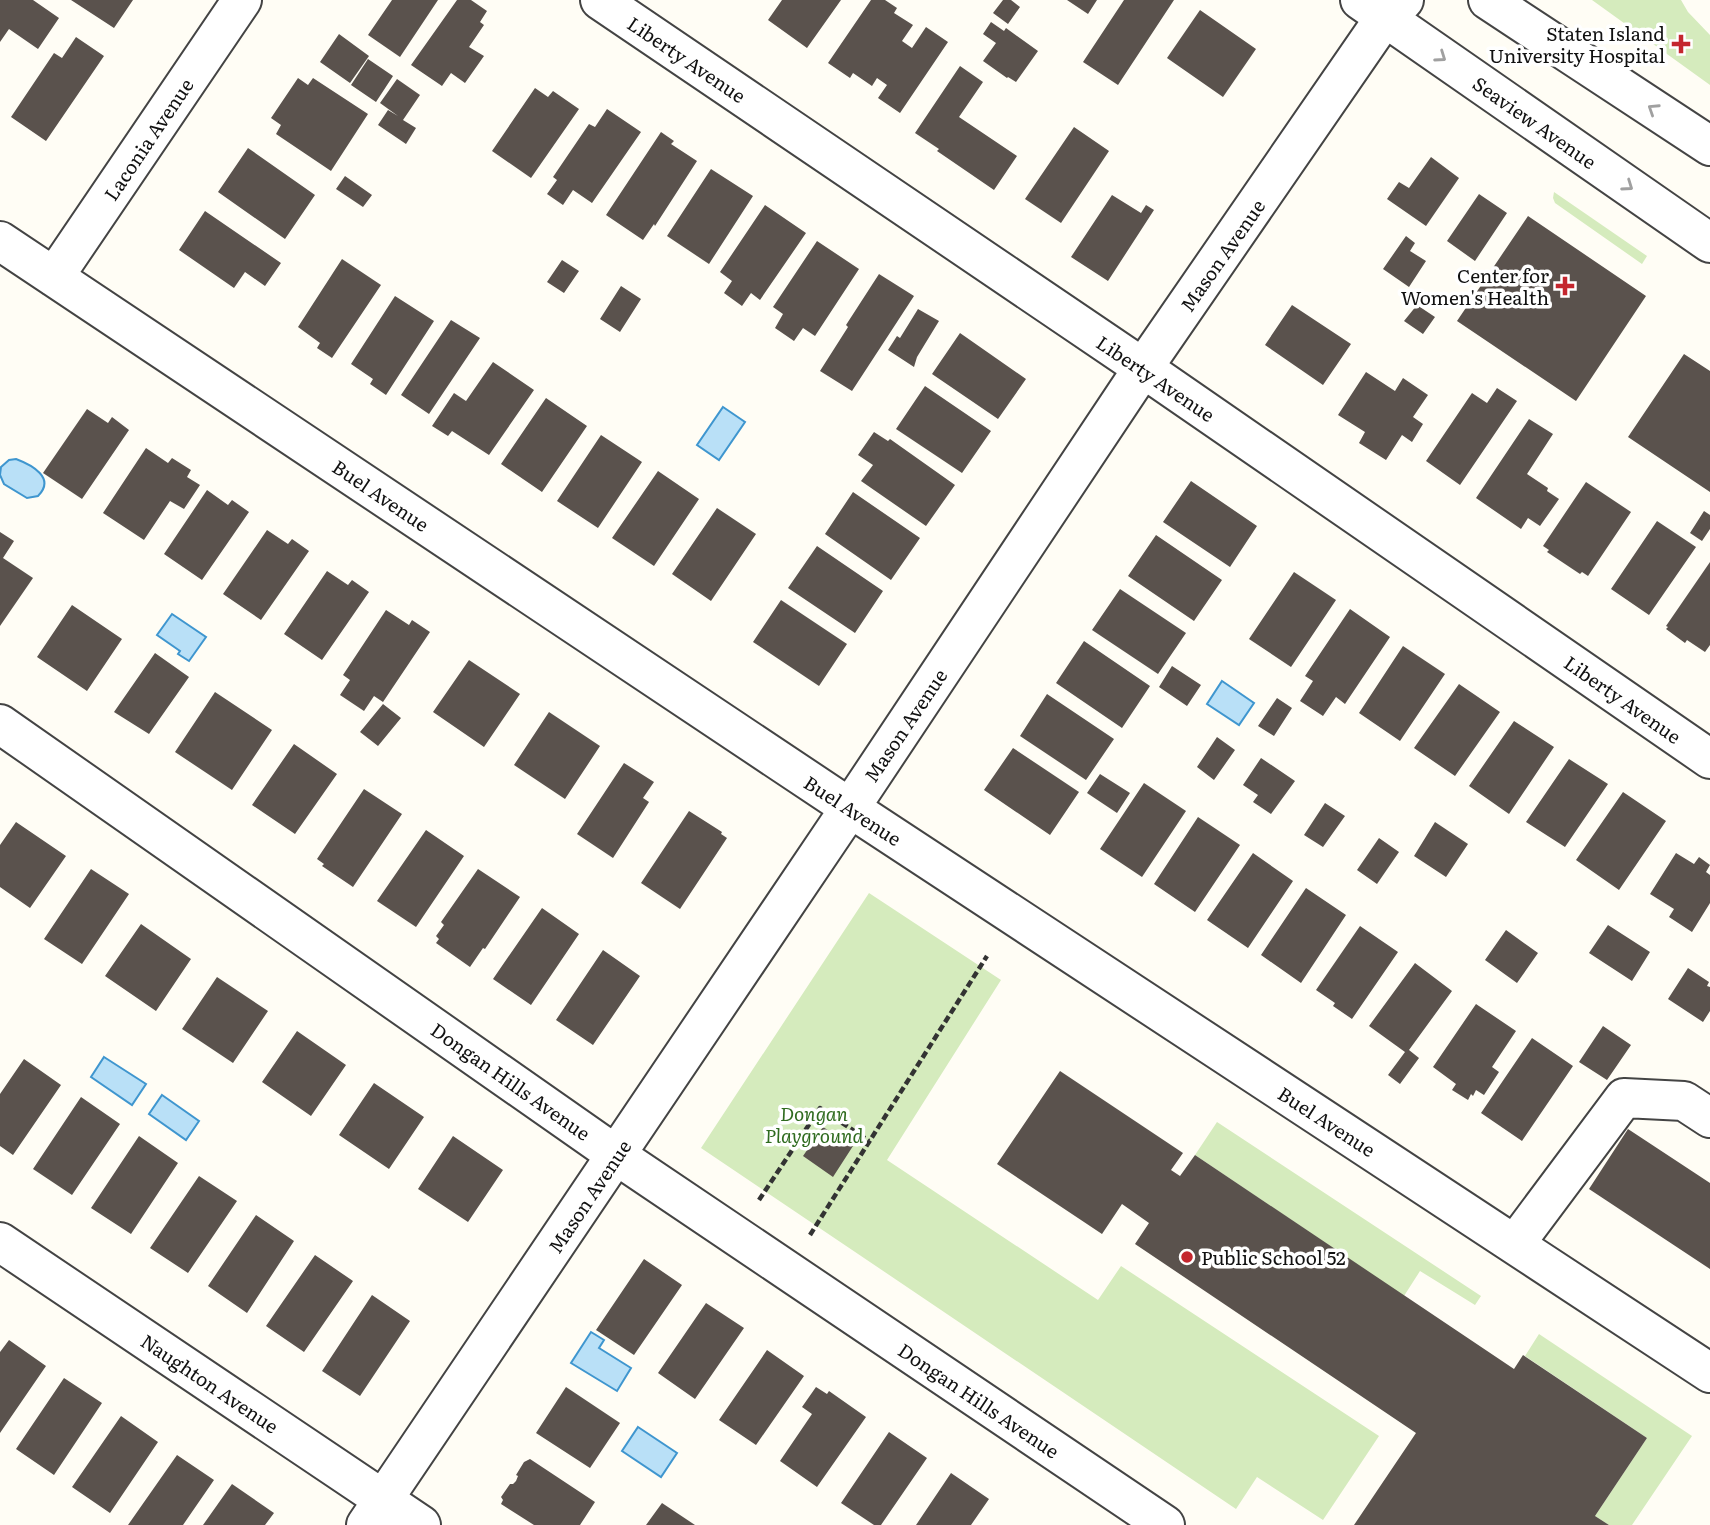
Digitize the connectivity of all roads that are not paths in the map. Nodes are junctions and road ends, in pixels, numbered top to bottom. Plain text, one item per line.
1 (242, 0) edge
2 (600, 0) edge
3 (1488, 0) edge
4 (1383, 6) edge
5 (1710, 146) edge
6 (0, 241) edge
7 (1710, 243) edge
8 (54, 277) junction
9 (1143, 368) junction
10 (0, 724) edge
11 (1710, 759) edge
12 (850, 808) junction
13 (1710, 1118) edge
14 (617, 1155) junction
15 (0, 1242) edge
16 (1515, 1244) junction
17 (1710, 1373) edge
18 (375, 1512) edge
19 (421, 1525) edge
20 (1165, 1525) edge

1 - 8 street, Laconia Avenue
2 - 9 street, Liberty Avenue
5 -> 3 street
4 -> 7 street, Seaview Avenue
4 - 9 street, Mason Avenue
6 - 8 street, Buel Avenue
8 - 12 street, Buel Avenue
9 - 11 street, Liberty Avenue
9 - 12 street, Mason Avenue
10 - 14 street, Dongan Hills Avenue
12 - 14 street, Mason Avenue
12 - 16 street, Buel Avenue
13 - 16 street
14 - 18 street, Mason Avenue
14 - 20 street, Dongan Hills Avenue
15 - 18 street, Naughton Avenue
16 - 17 street, Buel Avenue
18 - 19 street, Naughton Avenue

